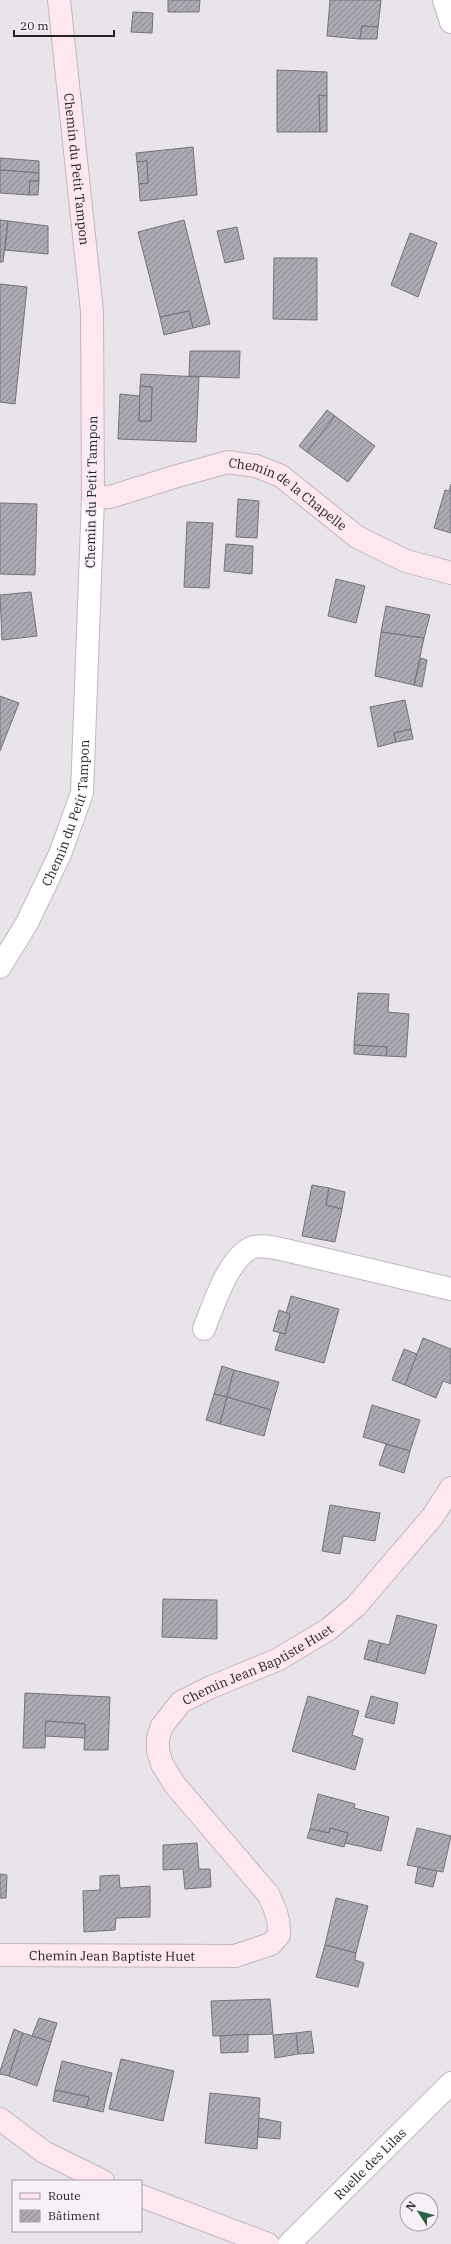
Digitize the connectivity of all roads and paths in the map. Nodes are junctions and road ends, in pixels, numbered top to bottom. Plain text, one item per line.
1 (58, 0) edge
2 (444, 0) edge
3 (451, 22) edge
4 (93, 498) junction
5 (451, 573) edge
6 (0, 967) edge
7 (451, 1289) edge
8 (204, 1329) dead end
9 (451, 1488) edge
10 (0, 1955) edge
11 (451, 2083) edge
12 (0, 2119) edge
13 (101, 2180) edge
14 (142, 2196) edge
15 (268, 2244) edge
16 (289, 2244) edge

1 - 4 street, Chemin du Petit Tampon
2 - 3 street
4 - 5 street, Chemin de la Chapelle
4 - 6 street, Chemin du Petit Tampon
7 - 8 street
9 - 10 street, Chemin Jean Baptiste Huet
11 - 16 street, Ruelle des Lilas
12 - 13 street
14 - 15 street

